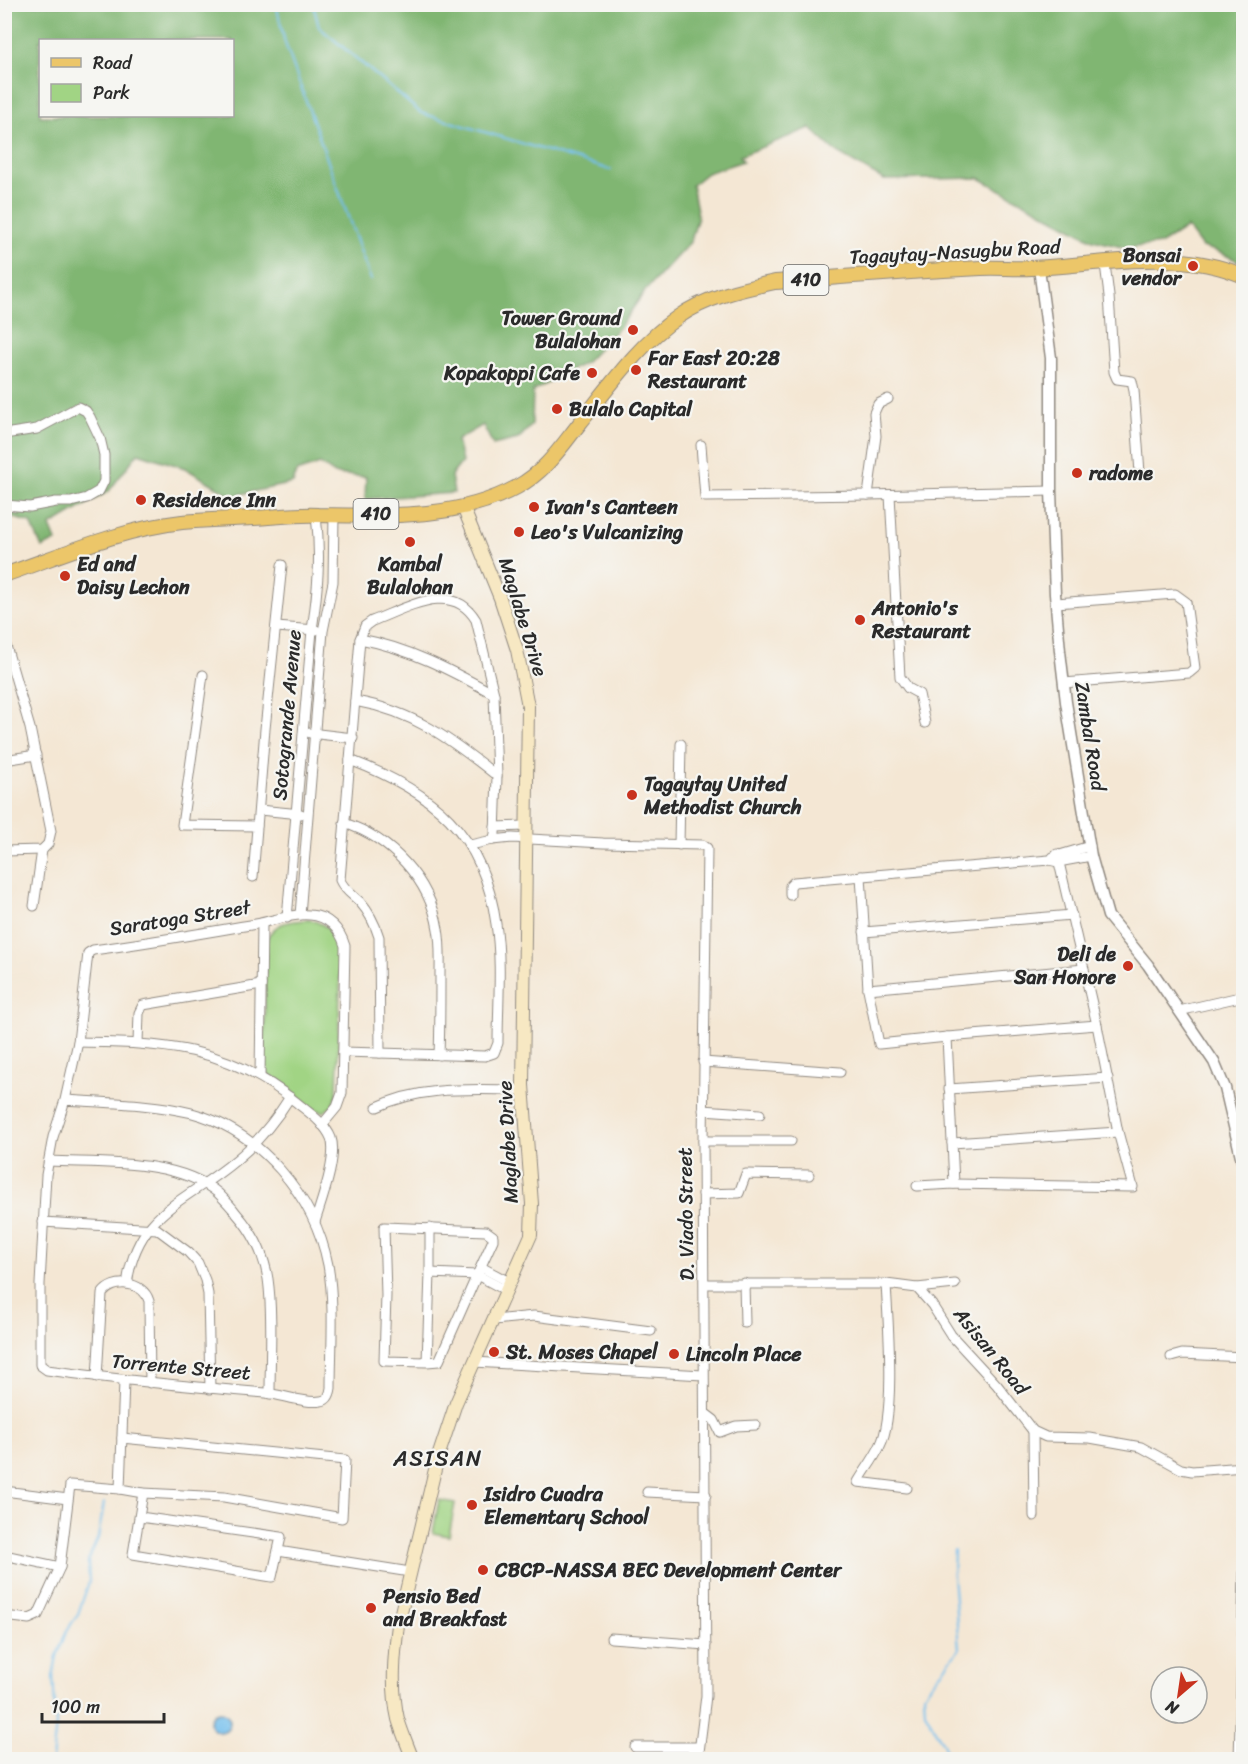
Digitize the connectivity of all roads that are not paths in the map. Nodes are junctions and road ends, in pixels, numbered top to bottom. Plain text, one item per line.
1 (1105, 264) junction
2 (1039, 268) junction
3 (1244, 276) edge
4 (888, 399) dead end
5 (4, 434) edge
6 (701, 445) dead end
7 (1140, 473) dead end
8 (1051, 491) junction
9 (868, 495) junction
10 (890, 495) junction
11 (4, 505) edge
12 (464, 507) junction
13 (316, 515) junction
14 (334, 515) junction
15 (282, 565) dead end
16 (319, 572) junction
17 (333, 572) junction
18 (4, 575) edge
19 (318, 591) junction
20 (331, 592) junction
21 (1056, 603) junction
22 (276, 627) junction
23 (312, 630) junction
24 (323, 631) junction
25 (4, 639) edge
26 (360, 639) junction
27 (203, 675) dead end
28 (1064, 683) junction
29 (494, 694) junction
30 (355, 701) junction
31 (925, 723) dead end
32 (304, 733) junction
33 (315, 734) junction
34 (353, 738) junction
35 (681, 744) dead end
36 (36, 755) junction
37 (4, 760) edge
38 (350, 760) junction
39 (497, 776) junction
40 (259, 810) junction
41 (297, 814) junction
42 (308, 814) junction
43 (344, 824) junction
44 (257, 826) junction
45 (495, 826) junction
46 (527, 826) junction
47 (492, 840) junction
48 (527, 840) junction
49 (470, 845) junction
50 (679, 845) junction
51 (42, 850) junction
52 (4, 851) edge
53 (1090, 851) junction
54 (1055, 859) junction
55 (861, 876) junction
56 (253, 877) dead end
57 (342, 885) junction
58 (332, 890) dead end
59 (790, 896) dead end
60 (34, 906) dead end
61 (300, 915) junction
62 (1072, 915) junction
63 (287, 918) junction
64 (262, 923) junction
65 (864, 932) junction
66 (1084, 969) junction
67 (261, 985) junction
68 (868, 989) junction
69 (1244, 996) edge
70 (1179, 1011) junction
71 (1097, 1025) junction
72 (947, 1037) junction
73 (78, 1042) junction
74 (138, 1042) junction
75 (343, 1052) junction
76 (380, 1053) junction
77 (440, 1055) junction
78 (703, 1062) junction
79 (840, 1072) dead end
80 (260, 1076) junction
81 (1107, 1078) junction
82 (524, 1089) junction
83 (950, 1089) junction
84 (290, 1097) junction
85 (65, 1100) junction
86 (377, 1107) dead end
87 (703, 1110) junction
88 (760, 1114) dead end
89 (322, 1125) junction
90 (1118, 1132) junction
91 (703, 1141) junction
92 (791, 1141) dead end
93 (952, 1143) junction
94 (254, 1144) junction
95 (48, 1161) junction
96 (1244, 1169) edge
97 (809, 1175) dead end
98 (204, 1184) junction
99 (954, 1185) junction
100 (917, 1186) dead end
101 (703, 1194) junction
102 (43, 1222) junction
103 (315, 1222) junction
104 (148, 1227) junction
105 (430, 1228) junction
106 (479, 1271) junction
107 (430, 1273) junction
108 (744, 1283) junction
109 (127, 1284) junction
110 (705, 1284) junction
111 (886, 1284) junction
112 (955, 1284) dead end
113 (509, 1287) junction
114 (917, 1288) junction
115 (494, 1320) junction
116 (745, 1323) dead end
117 (651, 1331) dead end
118 (1171, 1357) dead end
119 (1244, 1357) edge
120 (39, 1360) joint
121 (427, 1362) junction
122 (474, 1362) junction
123 (703, 1376) junction
124 (97, 1377) junction
125 (124, 1381) junction
126 (150, 1383) junction
127 (210, 1389) junction
128 (270, 1394) junction
129 (705, 1414) junction
130 (756, 1425) dead end
131 (1033, 1431) junction
132 (122, 1438) junction
133 (1244, 1467) edge
134 (907, 1488) dead end
135 (120, 1489) junction
136 (4, 1491) edge
137 (143, 1492) junction
138 (647, 1492) dead end
139 (705, 1495) junction
140 (68, 1499) junction
141 (1034, 1516) dead end
142 (140, 1517) junction
143 (278, 1551) junction
144 (4, 1555) edge
145 (60, 1567) junction
146 (410, 1572) junction
147 (1244, 1573) edge
148 (4, 1616) edge
149 (611, 1638) dead end
150 (706, 1645) junction
151 (635, 1747) dead end
152 (699, 1747) junction
153 (413, 1760) edge
154 (698, 1760) edge
155 (1239, 1760) edge

1 - 2 main road, Tagaytay-Nasugbu Road / 410
1 - 3 main road, Tagaytay-Nasugbu Road / 410
1 - 7 street
2 - 8 street, Zambal Road
2 - 12 main road, Tagaytay-Nasugbu Road / 410
4 - 9 street
5 - 11 street
6 - 9 street
8 - 10 street
8 - 21 street, Zambal Road
9 - 10 street
10 - 31 street
12 - 14 main road, Tagaytay-Nasugbu Road / 410
12 - 46 main road, Maglabe Drive
13 - 14 main road, Tagaytay-Nasugbu Road / 410
13 - 16 street, Sotogrande Avenue
13 - 18 main road, Tagaytay-Nasugbu Road / 410
14 - 17 street, Sotogrande Avenue
15 - 22 street
16 - 17 street
16 - 19 street, Sotogrande Avenue
17 - 20 street, Sotogrande Avenue
19 - 20 street
19 - 23 street, Sotogrande Avenue
20 - 24 street, Sotogrande Avenue
21 - 28 street, Zambal Road
21 - 28 street
22 - 23 street
22 - 40 street
23 - 24 street
23 - 32 street, Sotogrande Avenue
24 - 33 street, Sotogrande Avenue
25 - 36 street
26 - 29 street
26 - 29 street
26 - 30 street
27 - 44 street
28 - 53 street, Zambal Road
29 - 39 street
30 - 34 street
30 - 39 street
32 - 33 street
32 - 41 street, Sotogrande Avenue
33 - 34 street
33 - 42 street, Sotogrande Avenue
34 - 38 street
35 - 50 street
36 - 37 street
36 - 51 street
38 - 43 street
38 - 49 street
39 - 45 street
40 - 41 street
40 - 44 street
41 - 42 street
41 - 63 street, Sotogrande Avenue
42 - 61 street, Sotogrande Avenue
43 - 57 street
43 - 77 street
44 - 56 street
45 - 46 street
45 - 47 street
46 - 48 main road, Maglabe Drive
47 - 48 street, D. Viado Street
47 - 49 street, D. Viado Street
48 - 50 street, D. Viado Street
48 - 82 main road, Maglabe Drive
49 - 77 street
50 - 78 street, D. Viado Street
51 - 52 street
51 - 60 street
53 - 54 street
53 - 70 street, Zambal Road
54 - 55 street
54 - 62 street
55 - 59 street
55 - 65 street
57 - 58 street
57 - 76 street
61 - 63 street, Saratoga Street
61 - 75 street, Saratoga Street
62 - 65 street
62 - 66 street
63 - 64 street, Saratoga Street
64 - 67 street
64 - 73 street, Saratoga Street
65 - 68 street
66 - 68 street
66 - 71 street
67 - 74 street
67 - 80 street
68 - 72 street
69 - 70 street
70 - 96 street, Zambal Road
71 - 72 street
71 - 81 street
72 - 83 street
73 - 74 street
73 - 85 street, Saratoga Street
74 - 80 street
75 - 76 street
75 - 89 street, Saratoga Street
76 - 77 street
78 - 79 street
78 - 87 street, D. Viado Street
80 - 84 street
81 - 83 street
81 - 90 street
82 - 86 street
82 - 113 main road, Maglabe Drive
83 - 93 street
84 - 89 street
84 - 94 street
85 - 94 street
85 - 95 street, Saratoga Street
87 - 88 street
87 - 91 street, D. Viado Street
89 - 103 street
90 - 93 street
90 - 99 street
91 - 92 street
91 - 101 street, D. Viado Street
93 - 99 street
94 - 98 street
94 - 103 street
95 - 98 street
95 - 102 street, Saratoga Street
97 - 101 street
98 - 104 street
98 - 128 street
99 - 100 street
101 - 110 street, D. Viado Street
102 - 104 street
102 - 120 street, Saratoga Street
103 - 128 street, Torrente Street
104 - 109 street
104 - 127 street
105 - 106 street
105 - 107 street
105 - 121 street
106 - 107 street
106 - 113 street
106 - 121 street
107 - 121 street
108 - 110 street
108 - 111 street
108 - 116 street
109 - 124 street
109 - 126 street
110 - 123 street, D. Viado Street
111 - 114 street
111 - 134 street
112 - 114 street
113 - 115 main road, Maglabe Drive
114 - 131 street, Asisan Road
115 - 117 street
115 - 122 main road, Maglabe Drive
118 - 119 street
120 - 124 street, Torrente Street
122 - 123 street
122 - 146 main road, Maglabe Drive
123 - 129 street, D. Viado Street
124 - 125 street, Torrente Street
125 - 126 street, Torrente Street
125 - 132 street
126 - 127 street, Torrente Street
127 - 128 street, Torrente Street
129 - 130 street
129 - 139 street, D. Viado Street
131 - 133 street
131 - 141 street
132 - 135 street
132 - 137 street
135 - 137 street
135 - 140 street
136 - 140 street
137 - 142 street
138 - 139 street
139 - 150 street, D. Viado Street
140 - 145 street
142 - 143 street
142 - 143 street
143 - 146 street
144 - 145 street
145 - 148 street
146 - 153 main road, Maglabe Drive
147 - 155 street
149 - 150 street
150 - 152 street, D. Viado Street
151 - 152 street
152 - 154 street, D. Viado Street

